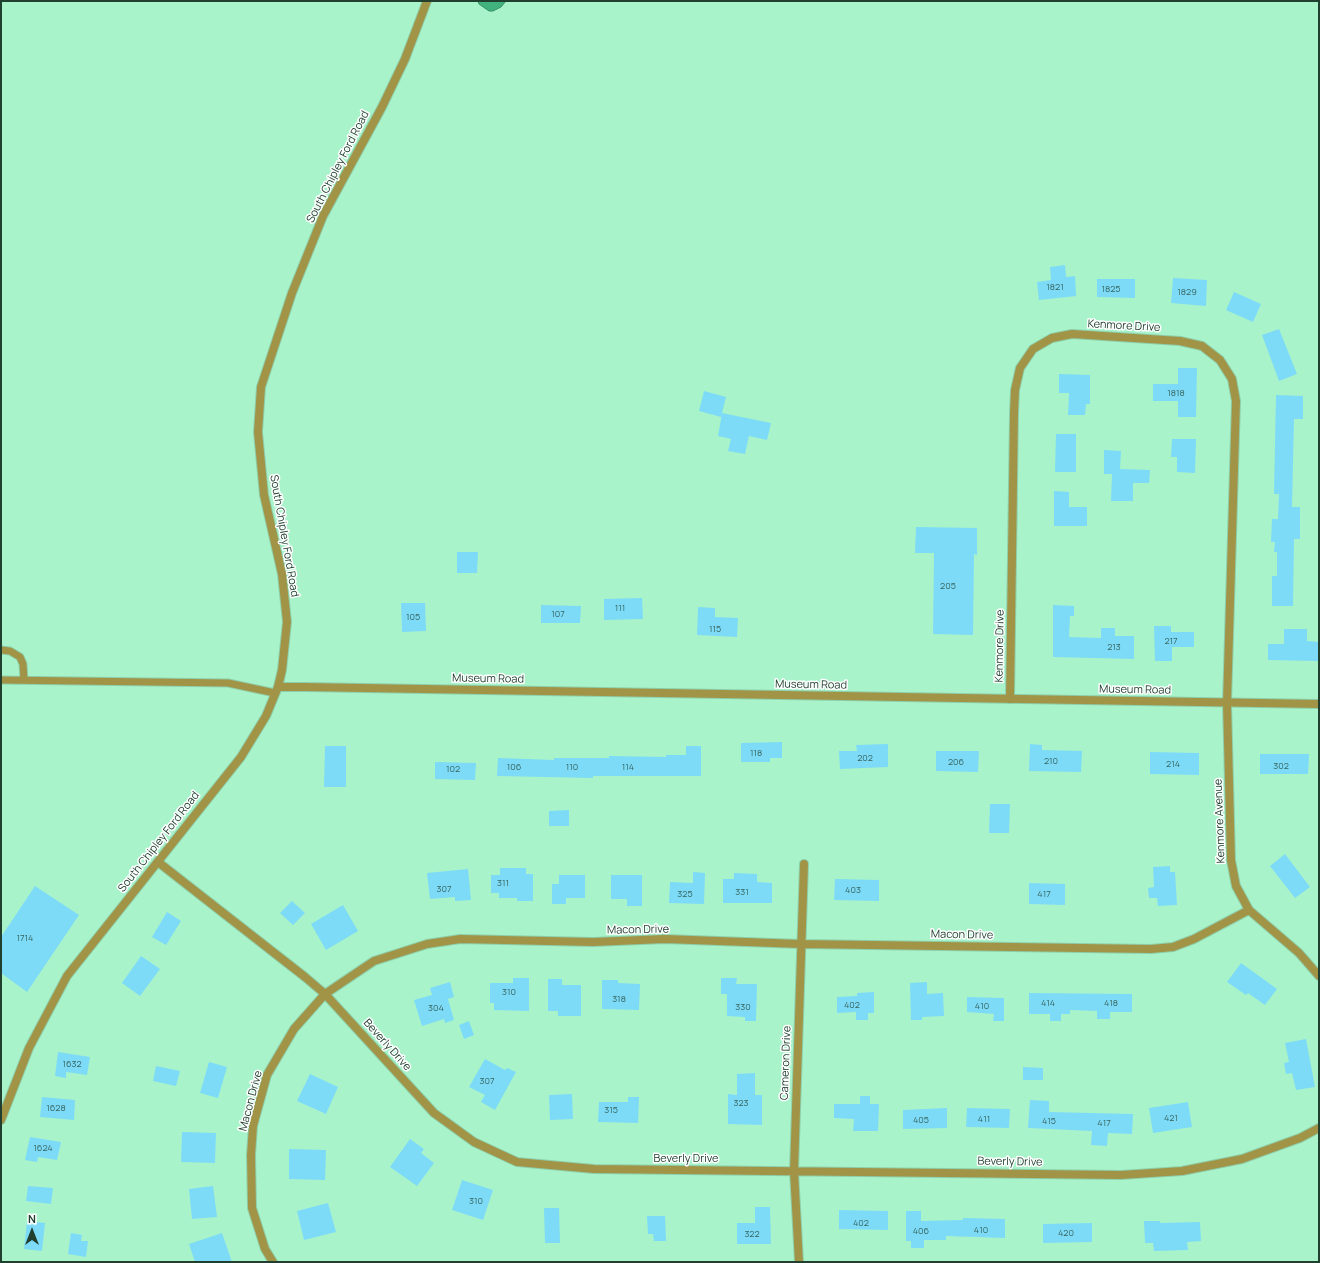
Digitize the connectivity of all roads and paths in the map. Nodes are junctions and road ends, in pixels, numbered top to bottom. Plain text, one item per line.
1 (427, 1) edge
2 (1, 650) edge
3 (1, 680) edge
4 (24, 680) junction
5 (276, 690) junction
6 (1010, 699) junction
7 (1227, 703) junction
8 (1319, 704) edge
9 (158, 862) junction
10 (804, 864) dead end
11 (1249, 910) junction
12 (800, 944) junction
13 (1319, 976) edge
14 (325, 994) junction
15 (1, 1120) edge
16 (1319, 1128) edge
17 (794, 1170) junction
18 (273, 1262) edge
19 (798, 1262) edge

1 - 5 street, South Chipley Ford Road
2 - 4 lane
3 - 4 lane
4 - 5 lane
5 - 6 street, Museum Road
5 - 9 street, South Chipley Ford Road
6 - 7 street, Museum Road
6 - 7 street, Kenmore Drive
7 - 8 street, Museum Road
7 - 11 street, Kenmore Avenue
9 - 14 street, Beverly Drive
9 - 15 street, South Chipley Ford Road
10 - 12 street, Cameron Drive
11 - 12 street, Macon Drive
11 - 13 street, Kenmore Avenue
12 - 14 street, Macon Drive
12 - 17 street, Cameron Drive
14 - 17 street, Beverly Drive
14 - 18 street, Macon Drive
16 - 17 street, Beverly Drive
17 - 19 street, Cameron Drive

